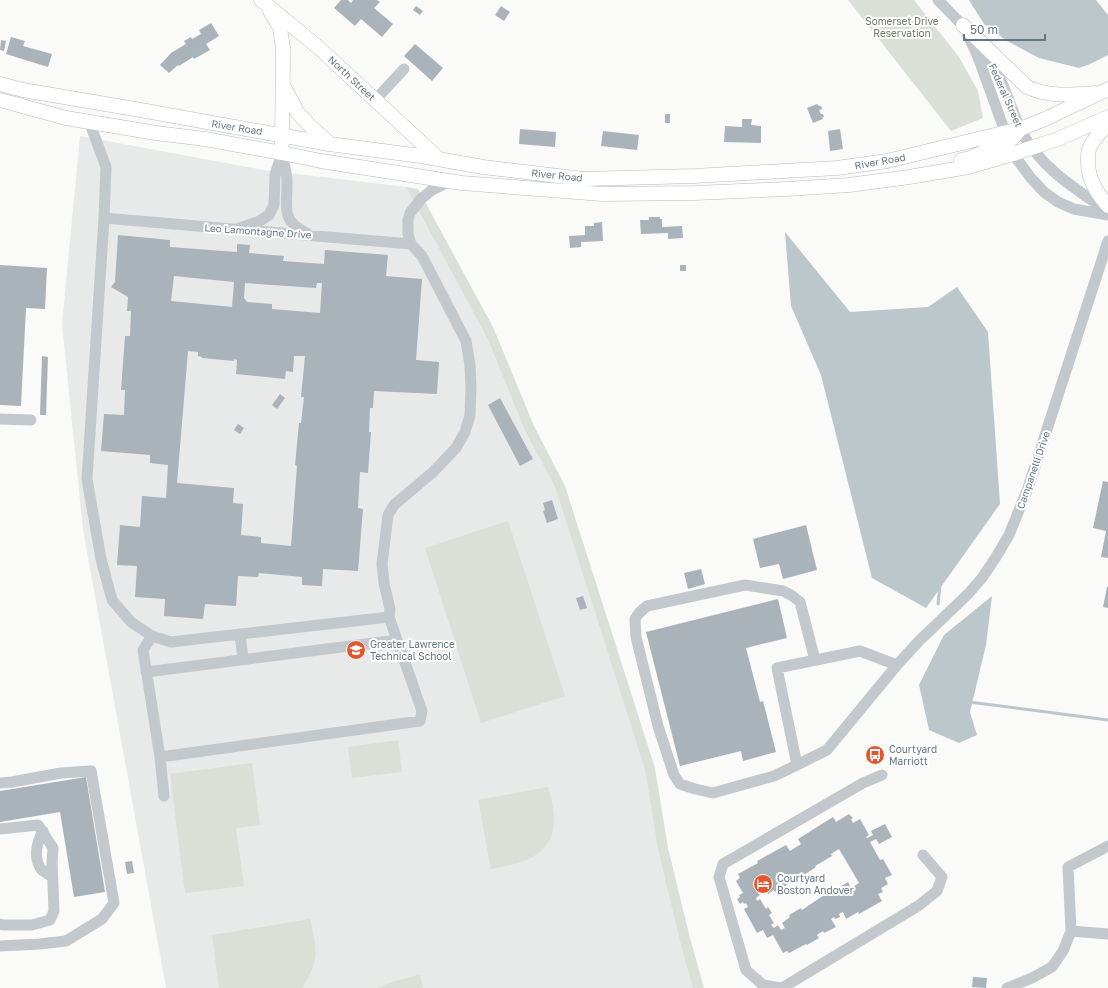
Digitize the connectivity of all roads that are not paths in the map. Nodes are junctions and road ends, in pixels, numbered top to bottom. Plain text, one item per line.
1 (938, 0) edge
2 (262, 1) edge
3 (963, 25) junction
4 (404, 69) dead end
5 (282, 83) junction
6 (0, 84) edge
7 (1106, 91) edge
8 (0, 100) edge
9 (375, 100) junction
10 (1108, 117) edge
11 (89, 122) junction
12 (1108, 124) edge
13 (1020, 129) junction
14 (283, 135) junction
15 (1008, 143) junction
16 (329, 144) junction
17 (1032, 149) junction
18 (282, 153) junction
19 (439, 160) junction
20 (450, 181) junction
21 (1108, 206) edge
22 (1108, 211) edge
23 (1108, 215) edge
24 (104, 218) junction
25 (232, 230) junction
26 (313, 235) junction
27 (1108, 241) edge
28 (411, 244) junction
29 (0, 419) edge
30 (31, 420) dead end
31 (389, 617) junction
32 (240, 634) junction
33 (152, 636) junction
34 (397, 640) junction
35 (243, 659) junction
36 (815, 660) junction
37 (897, 665) junction
38 (146, 672) junction
39 (160, 757) junction
40 (797, 765) junction
41 (882, 776) dead end
42 (0, 783) edge
43 (164, 796) dead end
44 (0, 829) edge
45 (43, 831) junction
46 (1108, 846) edge
47 (923, 855) dead end
48 (52, 877) junction
49 (0, 924) edge
50 (1071, 931) junction
51 (1108, 934) edge
52 (0, 946) edge
53 (782, 988) edge
54 (1007, 988) edge

1 - 3 street, Federal Street
2 - 5 main road
2 - 9 main road, North Street
3 - 7 main road
3 - 13 street, Federal Street
3 - 15 street, Federal Street
4 - 9 street
5 - 14 main road
5 - 16 main road
6 - 14 main road, River Road
7 - 13 main road, River Road
8 - 11 main road, River Road
9 - 19 main road, North Street
10 - 17 main road, River Road
11 - 18 main road, River Road
11 - 24 street
12 - 21 main road
13 - 15 main road, River Road
13 - 17 street, Federal Street
14 - 16 main road, River Road
14 - 18 main road
15 - 17 main road, River Road
15 - 19 main road, River Road
15 - 20 main road, River Road
15 - 23 street, Federal Street
16 - 19 main road, River Road
17 - 22 street, Federal Street
18 - 20 main road, River Road
18 - 25 street
18 - 26 street
20 - 28 street
24 - 25 street, Leo Lamontagne Drive
24 - 33 street
25 - 26 street, Leo Lamontagne Drive
26 - 28 street, Leo Lamontagne Drive
27 - 37 street, Campanelli Drive
28 - 31 street
29 - 30 street
31 - 32 street
31 - 34 street
32 - 33 street
32 - 35 street
33 - 38 street
34 - 35 street
34 - 39 street
35 - 38 street
36 - 37 street
36 - 40 street
36 - 40 street, Campanelli Drive
37 - 40 street, Campanelli Drive
38 - 39 street
39 - 43 street
41 - 53 street
42 - 52 street
44 - 45 street
45 - 48 street
45 - 48 street
46 - 50 street
47 - 53 street
48 - 49 street
50 - 51 street
50 - 54 street

